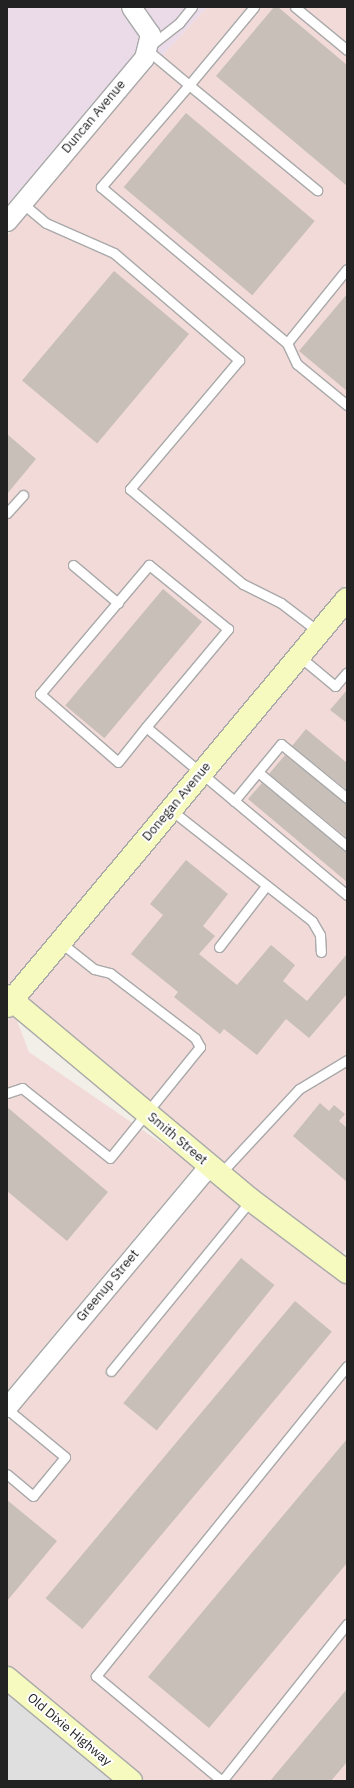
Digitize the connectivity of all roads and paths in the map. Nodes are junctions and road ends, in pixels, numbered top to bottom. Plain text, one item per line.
1 (131, 7) edge
2 (192, 7) edge
3 (254, 7) edge
4 (295, 7) edge
5 (146, 49) junction
6 (347, 50) edge
7 (189, 85) junction
8 (317, 190) dead end
9 (22, 202) junction
10 (7, 220) edge
11 (347, 269) edge
12 (287, 342) junction
13 (347, 406) edge
14 (23, 495) dead end
15 (7, 514) edge
16 (73, 565) dead end
17 (118, 603) junction
18 (343, 610) edge
19 (319, 632) junction
20 (299, 656) junction
21 (347, 672) edge
22 (146, 728) junction
23 (258, 772) junction
24 (200, 774) junction
25 (347, 798) edge
26 (234, 801) junction
27 (171, 810) junction
28 (347, 846) edge
29 (266, 886) junction
30 (347, 895) edge
31 (60, 942) junction
32 (219, 947) dead end
33 (321, 952) dead end
34 (9, 1000) edge
35 (347, 1060) edge
36 (7, 1093) edge
37 (147, 1113) junction
38 (214, 1170) junction
39 (251, 1200) junction
40 (347, 1272) edge
41 (347, 1366) edge
42 (111, 1371) dead end
43 (7, 1408) edge
44 (7, 1474) edge
45 (347, 1624) edge
46 (7, 1678) edge
47 (131, 1781) edge
48 (222, 1781) edge

1 - 5 street, Duncan Avenue
2 - 5 lane
3 - 7 lane
4 - 6 lane
5 - 7 lane
5 - 9 street, Duncan Avenue
7 - 8 lane
7 - 12 lane
9 - 10 street, Duncan Avenue
9 - 19 lane
11 - 12 lane
12 - 13 lane
14 - 15 lane
16 - 17 lane
17 - 22 lane
17 - 22 lane
18 - 19 street, Donegan Avenue
19 - 20 street, Donegan Avenue
20 - 21 lane
20 - 24 street, Donegan Avenue
22 - 24 lane
23 - 25 lane
23 - 26 lane
23 - 28 lane
24 - 26 lane
24 - 27 street, Donegan Avenue
26 - 30 lane
27 - 29 lane
27 - 31 street, Donegan Avenue
29 - 32 lane
29 - 33 lane
31 - 34 street, Donegan Avenue
31 - 37 lane
34 - 37 street, Smith Street
35 - 38 lane
36 - 37 lane
37 - 38 street, Smith Street
38 - 39 street, Smith Street
38 - 43 street, Greenup Street
39 - 40 street, Smith Street
39 - 42 lane
41 - 48 lane
43 - 44 lane
45 - 48 lane
46 - 47 street, Old Dixie Highway

